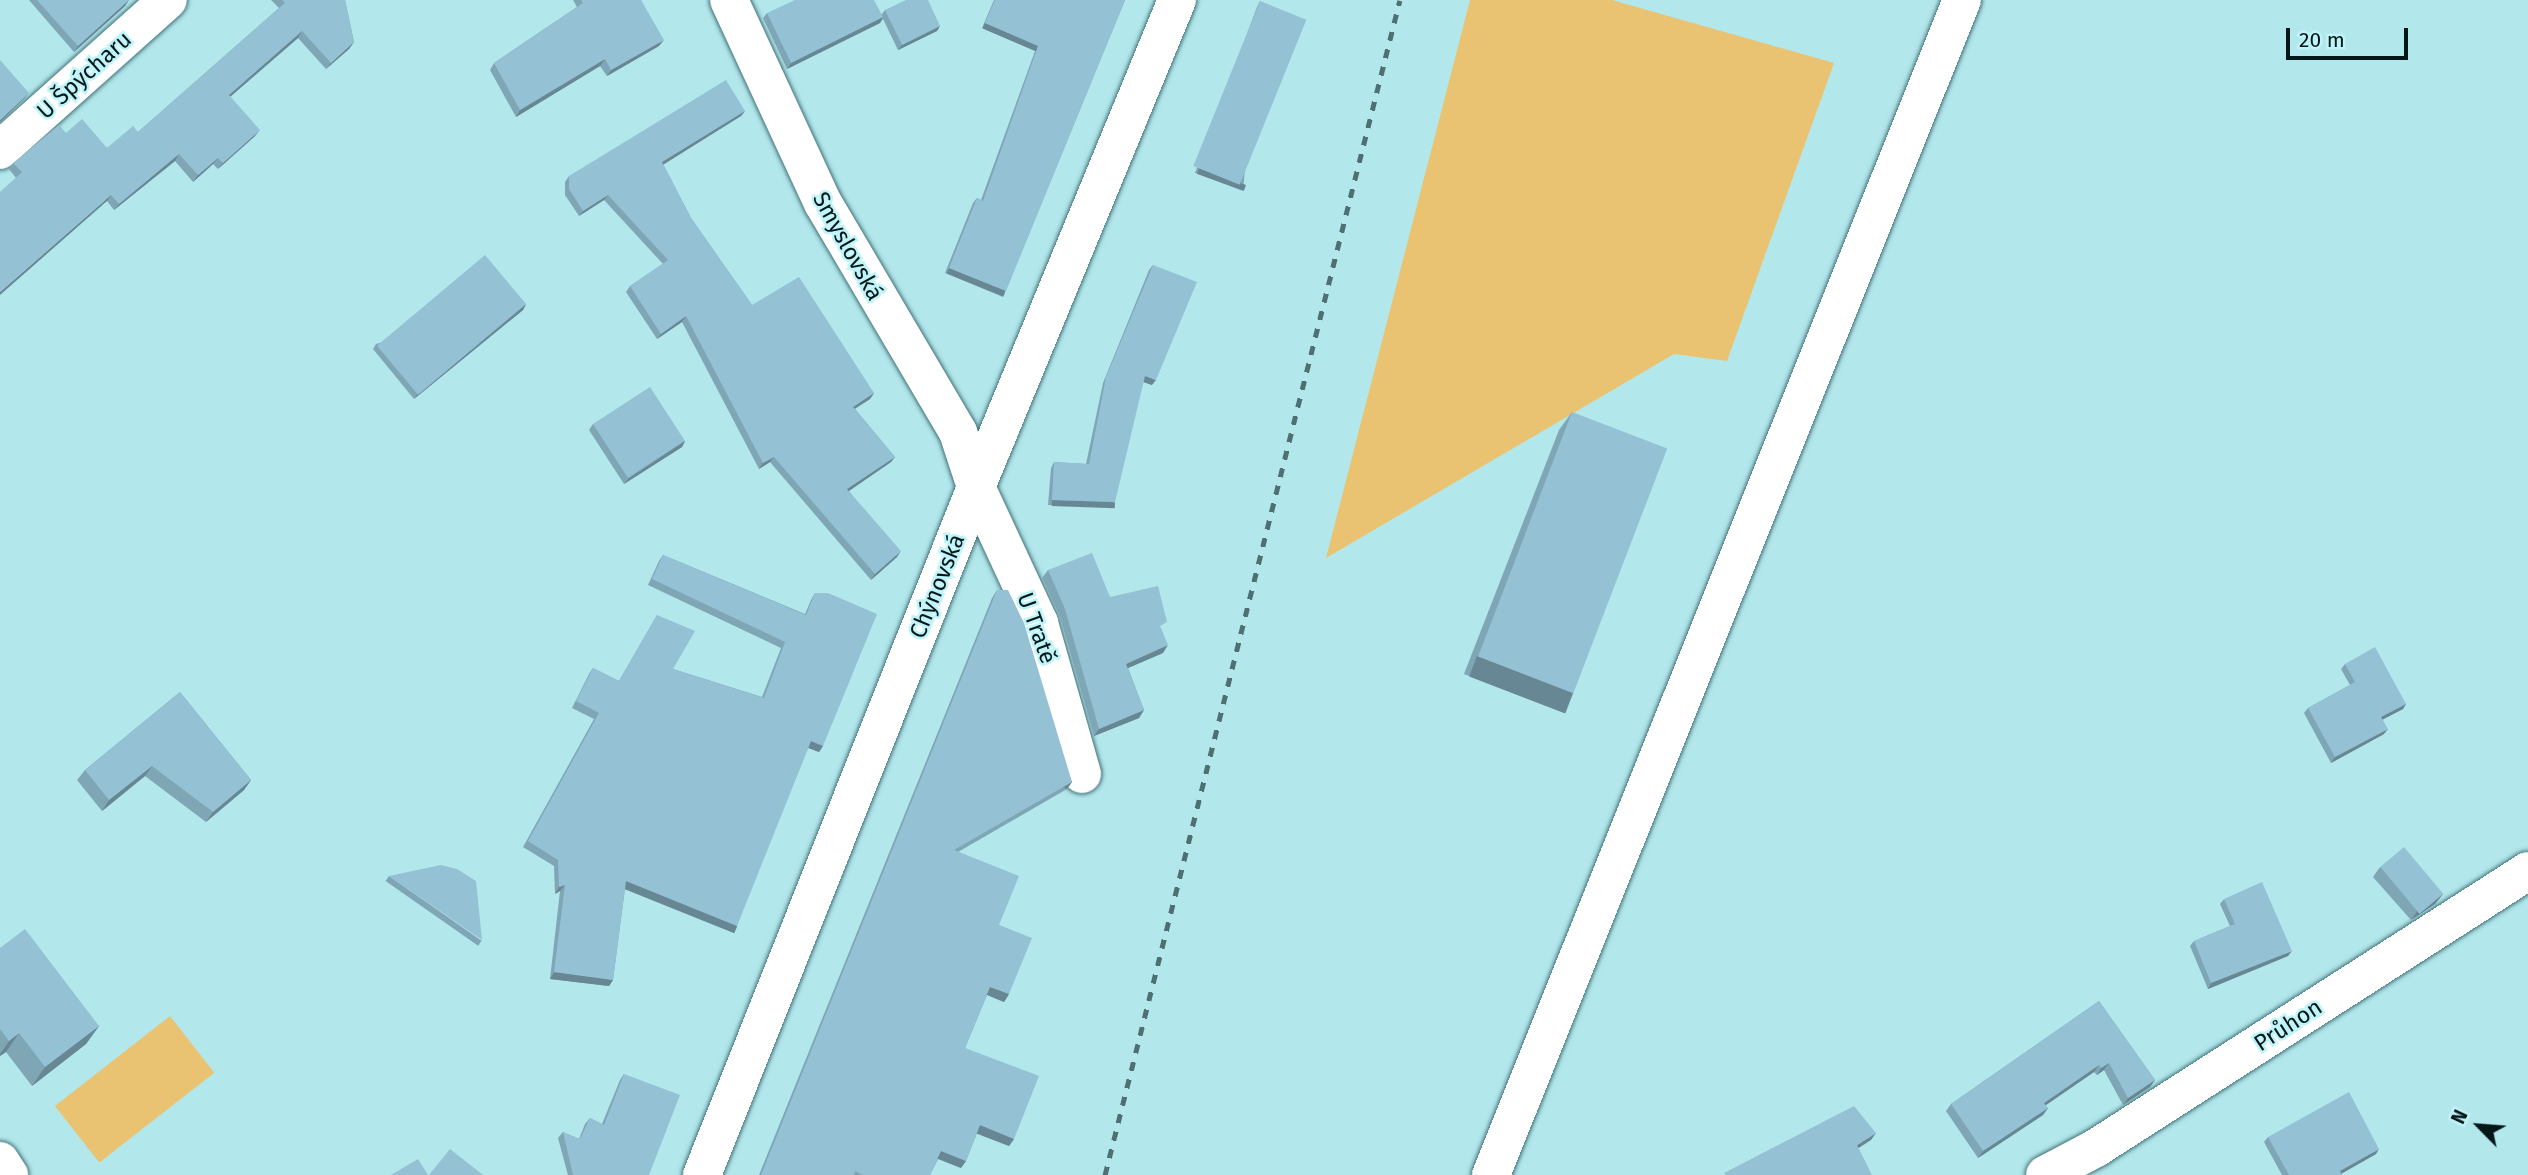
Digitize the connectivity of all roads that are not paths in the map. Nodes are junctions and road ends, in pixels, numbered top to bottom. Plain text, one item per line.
1 (168, 0) edge
2 (729, 0) edge
3 (1177, 0) edge
4 (1962, 0) edge
5 (0, 150) edge
6 (976, 487) junction
7 (1082, 774) dead end
8 (2528, 871) edge
9 (0, 1161) edge
10 (9, 1175) edge
11 (702, 1175) edge
12 (1490, 1175) edge
13 (2045, 1175) edge

1 - 5 street, U Špýcharu
2 - 6 street, Smyslovská
3 - 6 street, Chýnovská
4 - 12 street
6 - 7 street, U Tratě
6 - 11 street, Chýnovská
8 - 13 street, Průhon
9 - 10 street

